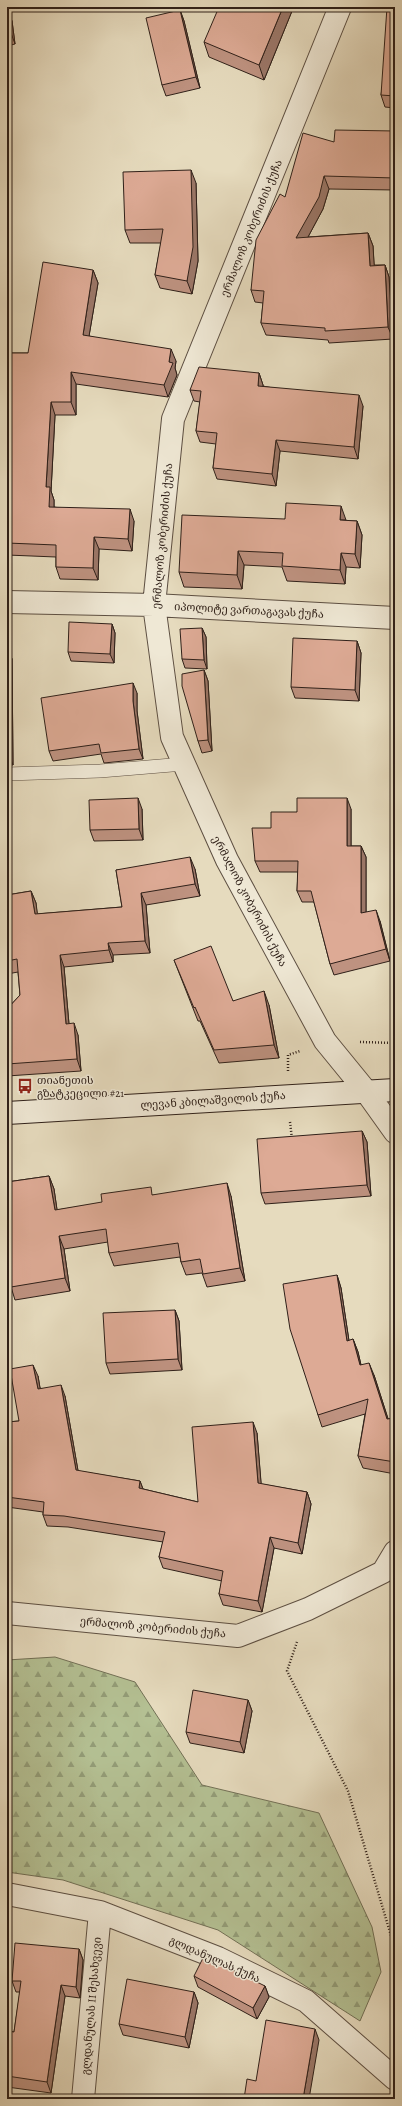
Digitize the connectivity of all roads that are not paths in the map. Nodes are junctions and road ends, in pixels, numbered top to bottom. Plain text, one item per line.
1 (340, 7) edge
2 (7, 602) edge
3 (154, 605) junction
4 (395, 618) edge
5 (184, 764) junction
6 (7, 774) edge
7 (365, 1090) junction
8 (395, 1090) edge
9 (7, 1113) edge
10 (395, 1132) edge
11 (395, 1552) edge
12 (7, 1613) edge
13 (7, 1894) edge
14 (100, 1912) junction
15 (395, 2079) edge
16 (83, 2099) edge

1 - 3 street, ერმალოზ კობერიძის ქუჩა
2 - 3 street, იპოლიტე ვართაგავას ქუჩა
3 - 4 street, იპოლიტე ვართაგავას ქუჩა
3 - 5 street, ერმალოზ კობერიძის ქუჩა
5 - 6 lane
5 - 7 street, ერმალოზ კობერიძის ქუჩა
7 - 8 street, ლევან კბილაშვილის ქუჩა
7 - 9 street, ლევან კბილაშვილის ქუჩა
7 - 10 street, ერმალოზ კობერიძის ქუჩა
11 - 12 street, ერმალოზ კობერიძის ქუჩა
13 - 14 street, გლდანულას ქუჩა
14 - 15 street, გლდანულას ქუჩა
14 - 16 street, გლდანულას II შესახვევი

